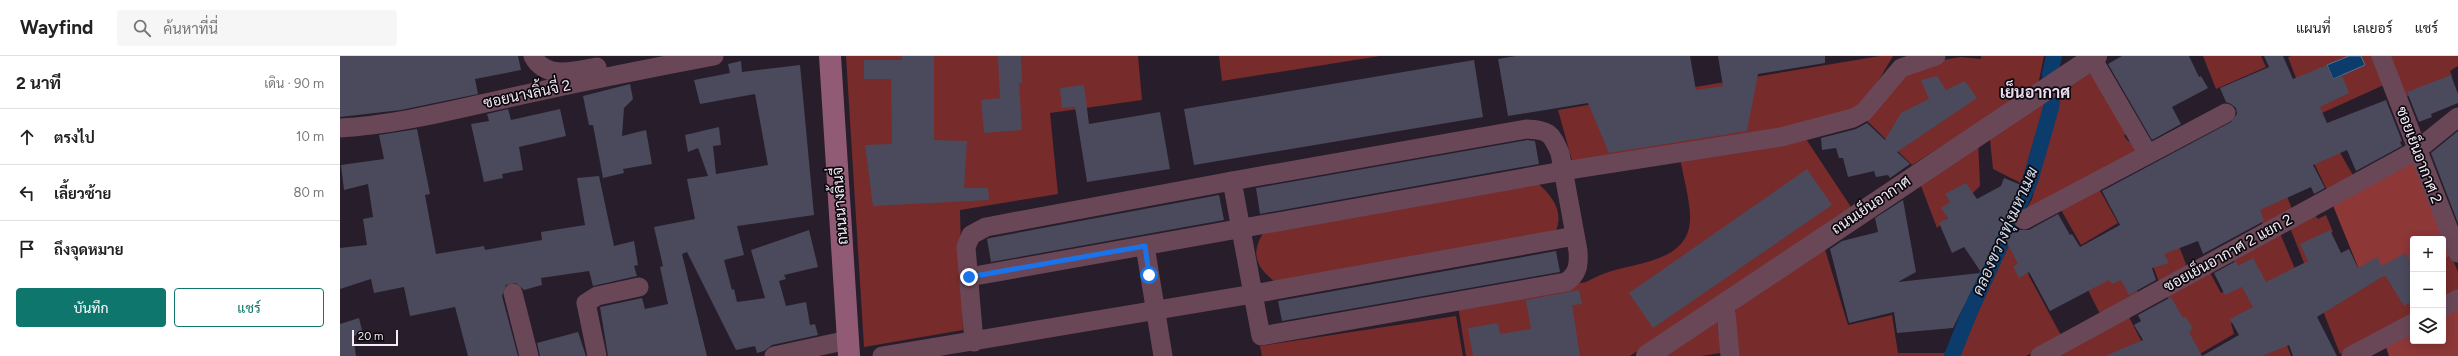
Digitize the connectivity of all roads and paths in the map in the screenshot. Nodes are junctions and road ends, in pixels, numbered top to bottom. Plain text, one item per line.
1 (534, 56) edge
2 (653, 56) edge
3 (714, 56) edge
4 (830, 56) edge
5 (1936, 56) edge
6 (2381, 56) edge
7 (2094, 57) edge
8 (2226, 113) dead end
9 (2458, 116) edge
10 (340, 128) edge
11 (2417, 150) junction
12 (2148, 154) junction
13 (1563, 171) junction
14 (1232, 181) junction
15 (2024, 220) dead end
16 (1241, 229) junction
17 (1575, 236) junction
18 (1145, 246) junction
19 (2458, 253) edge
20 (969, 277) junction
21 (639, 287) dead end
22 (513, 293) dead end
23 (1254, 294) junction
24 (2458, 300) edge
25 (1724, 303) junction
26 (2446, 306) edge
27 (1155, 311) junction
28 (2410, 325) edge
29 (974, 342) junction
30 (849, 348) edge
31 (529, 356) edge
32 (597, 356) edge
33 (774, 356) edge
34 (882, 356) edge
35 (1163, 356) edge
36 (1647, 356) edge
37 (1730, 356) edge
38 (2040, 356) edge
39 (2351, 356) edge

1 - 2 street
3 - 10 street, ซอยนางลิ้นจี่ 2
4 - 30 main road, ถนนนางลิ้นจี่
5 - 13 street
6 - 11 street, ซอยเย็นอากาศ 2
7 - 12 street
7 - 25 street, ถนนเย็นอากาศ
8 - 12 street
9 - 11 street, ซอยเย็นอากาศ 2 แยก 2
11 - 19 street, ซอยเย็นอากาศ 2
11 - 38 street, ซอยเย็นอากาศ 2 แยก 2
12 - 15 street
13 - 14 street
13 - 16 street
13 - 17 street
14 - 16 street
14 - 20 street
16 - 18 street
16 - 23 street
17 - 23 street
17 - 23 street
18 - 20 street
18 - 27 street
20 - 29 street
21 - 32 street
22 - 31 street
23 - 27 street
24 - 26 street
25 - 36 street, ถนนเย็นอากาศ
25 - 37 street
27 - 29 street
27 - 35 street
28 - 39 street
29 - 34 street
30 - 33 street

